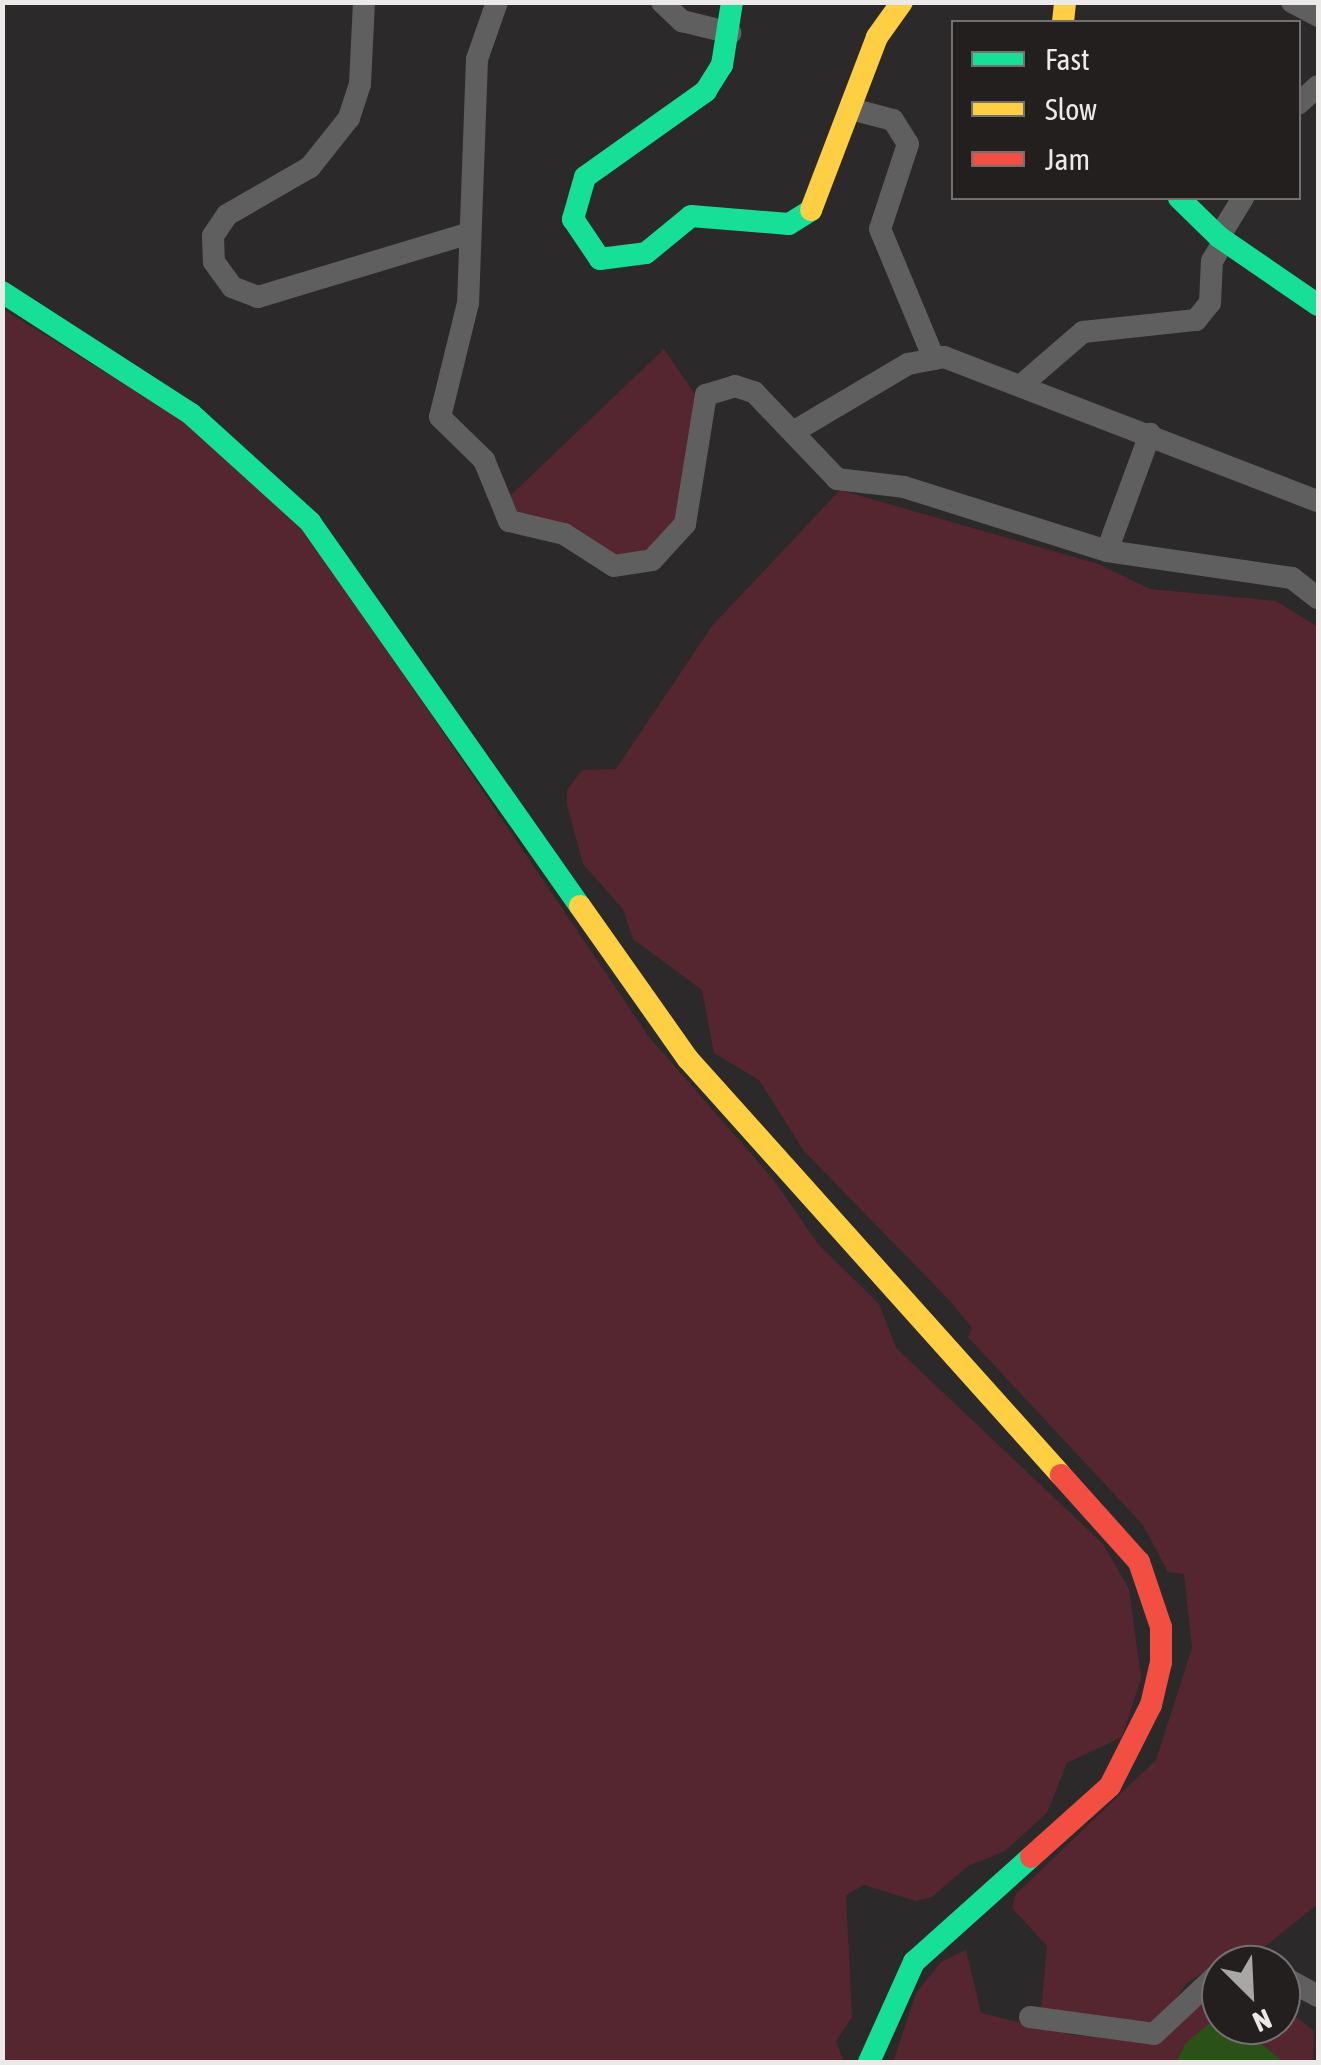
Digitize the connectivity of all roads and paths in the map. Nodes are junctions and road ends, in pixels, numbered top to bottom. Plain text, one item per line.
1 (364, 2) edge
2 (497, 2) edge
3 (662, 2) edge
4 (732, 2) edge
5 (902, 2) edge
6 (1292, 2) edge
7 (1318, 16) edge
8 (730, 33) junction
9 (851, 109) junction
10 (1181, 200) edge
11 (1242, 200) edge
12 (467, 234) junction
13 (1221, 239) junction
14 (2, 292) edge
15 (1318, 305) edge
16 (934, 358) junction
17 (1025, 382) junction
18 (794, 432) junction
19 (1150, 434) junction
20 (1318, 500) edge
21 (1107, 551) junction
22 (1318, 598) edge
23 (1201, 1991) edge
24 (1030, 2017) dead end
25 (869, 2062) edge

1 - 12 street
2 - 12 street
3 - 8 street
4 - 8 street
5 - 9 street
6 - 7 street
8 - 9 street
9 - 16 street
10 - 13 street
11 - 13 street
12 - 18 street
13 - 15 street
13 - 17 street
14 - 25 street
16 - 17 street
16 - 18 street
17 - 19 street
18 - 21 street
19 - 20 street
19 - 21 street
21 - 22 street
23 - 24 street

